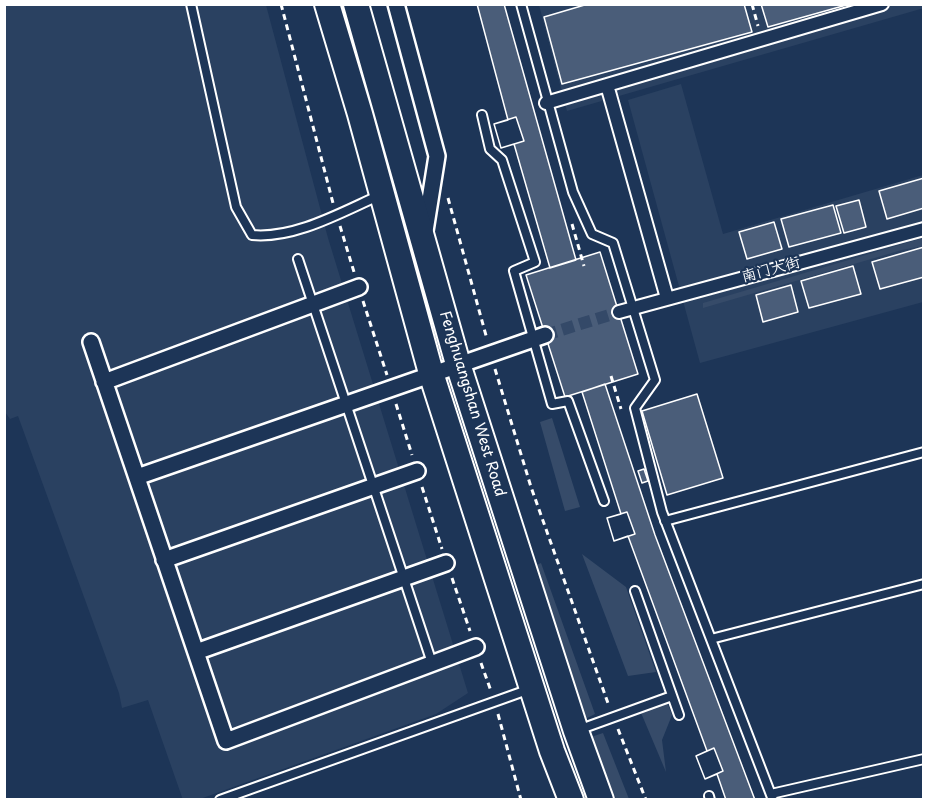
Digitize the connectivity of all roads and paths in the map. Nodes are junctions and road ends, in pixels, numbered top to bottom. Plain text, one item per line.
1 (191, 4) edge
2 (327, 4) edge
3 (356, 4) edge
4 (396, 4) edge
5 (522, 4) edge
6 (752, 4) edge
7 (882, 4) edge
8 (761, 40) junction
9 (607, 85) junction
10 (546, 103) junction
11 (482, 115) dead end
12 (382, 194) junction
13 (568, 213) dead end
14 (924, 229) edge
15 (423, 243) junction
16 (298, 260) dead end
17 (584, 266) dead end
18 (359, 287) dead end
19 (667, 298) junction
20 (312, 304) junction
21 (633, 307) junction
22 (619, 312) tunnel mouth
23 (540, 337) junction
24 (91, 342) dead end
25 (458, 364) junction
26 (431, 373) junction
27 (104, 382) junction
28 (346, 403) junction
29 (924, 452) edge
30 (417, 471) dead end
31 (136, 477) junction
32 (373, 487) junction
33 (604, 501) dead end
34 (665, 521) junction
35 (164, 560) junction
36 (446, 563) dead end
37 (557, 563) dead end
38 (403, 578) junction
39 (924, 584) edge
40 (635, 591) dead end
41 (711, 639) junction
42 (476, 647) dead end
43 (196, 652) junction
44 (432, 663) junction
45 (532, 688) junction
46 (672, 696) junction
47 (679, 715) dead end
48 (613, 717) junction
49 (576, 731) junction
50 (924, 759) edge
51 (772, 797) edge
52 (220, 800) edge
53 (571, 800) edge
54 (601, 800) edge
55 (646, 800) edge

1 - 12 lane
2 - 12 main road, Fenghuangshan West Road
3 - 15 main road, Fenghuangshan West Road
4 - 15 street
5 - 10 lane
6 - 8 path
7 - 8 street
8 - 9 street
9 - 10 street
9 - 19 street
10 - 21 lane
11 - 23 lane
12 - 26 main road, Fenghuangshan West Road
13 - 17 path
14 - 19 street, 南门大街
15 - 25 main road, Fenghuangshan West Road
16 - 20 lane
18 - 20 street
19 - 21 street, 南门大街
20 - 27 street
20 - 28 lane
21 - 22 street, 南门大街
21 - 34 lane
23 - 25 street
23 - 33 lane
24 - 27 street
25 - 26 street
25 - 49 main road, Fenghuangshan West Road
26 - 28 street
26 - 45 main road, Fenghuangshan West Road
27 - 31 street
28 - 31 street
28 - 32 lane
29 - 34 lane
30 - 32 street
31 - 35 street
32 - 35 street
32 - 38 lane
34 - 41 lane
35 - 43 street
36 - 38 street
37 - 48 path
38 - 43 street
38 - 44 lane
39 - 41 lane
40 - 46 lane
41 - 51 lane
42 - 44 street
43 - 44 street
45 - 52 lane
45 - 53 main road, Fenghuangshan West Road
46 - 47 lane
46 - 48 lane
48 - 49 lane
48 - 55 path
49 - 54 main road, Fenghuangshan West Road
50 - 51 lane

